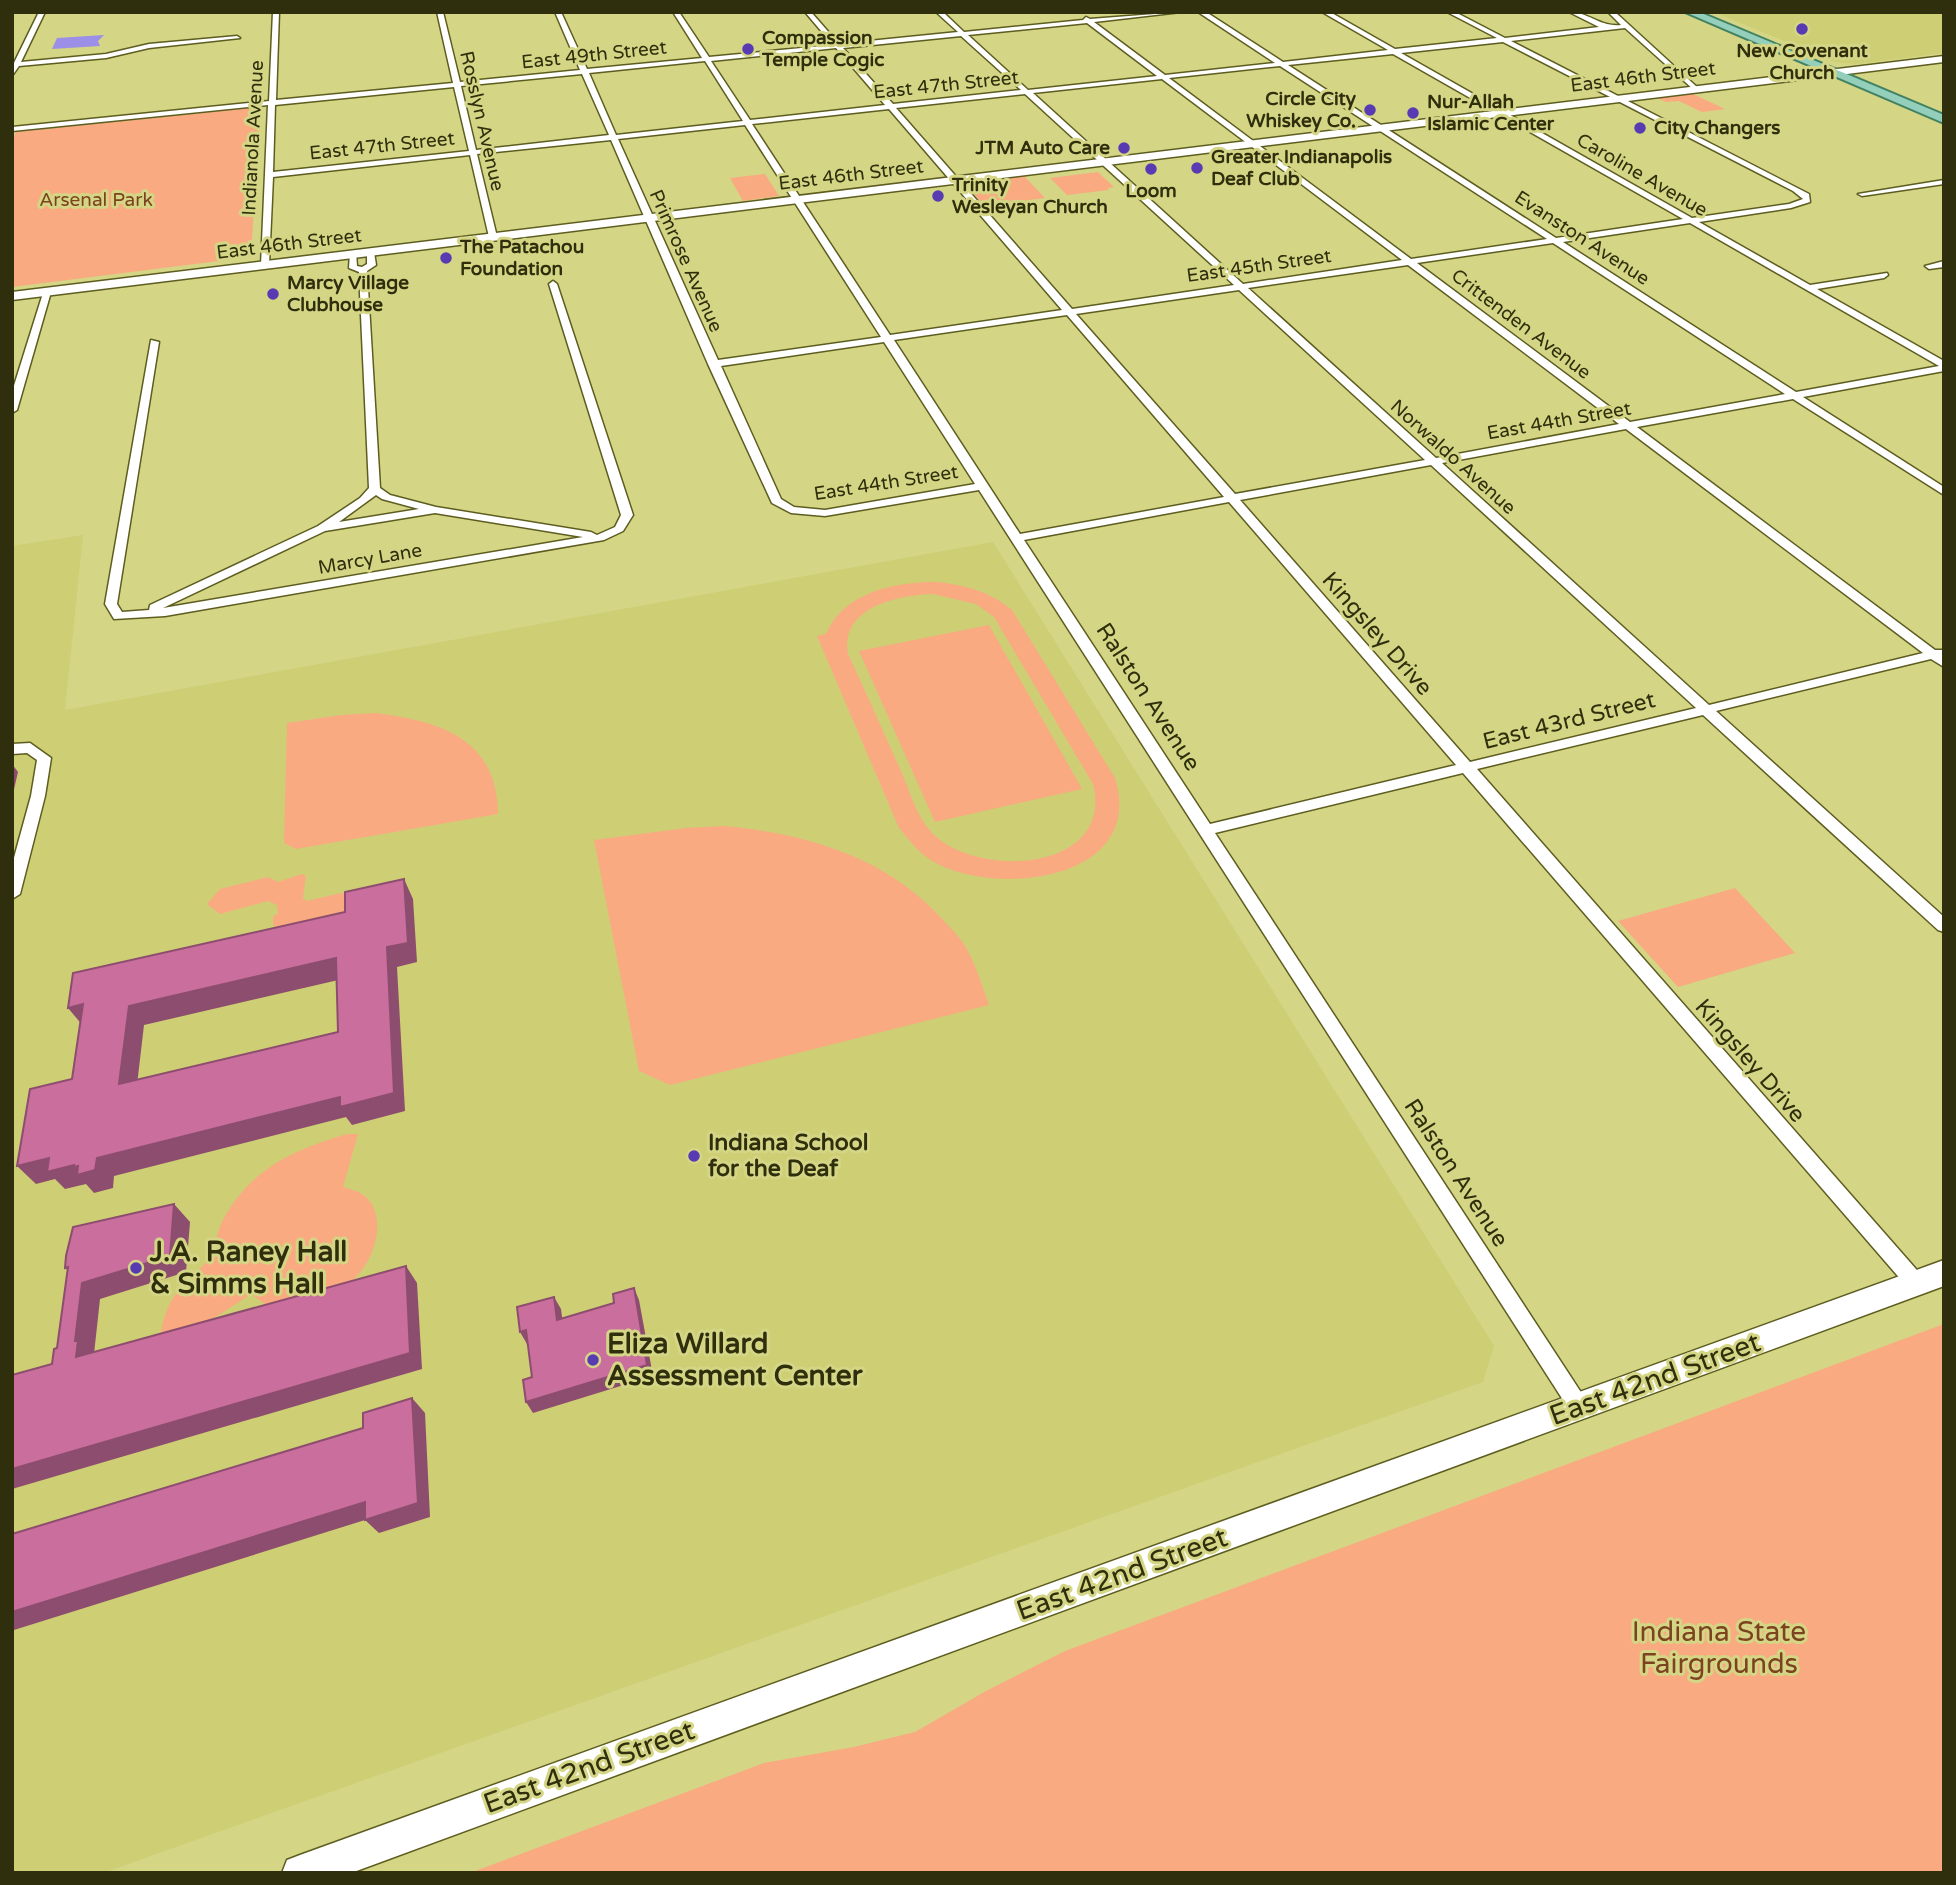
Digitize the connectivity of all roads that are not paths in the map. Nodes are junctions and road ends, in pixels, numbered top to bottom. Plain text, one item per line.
1 (42, 12) edge
2 (276, 12) edge
3 (440, 12) edge
4 (558, 12) edge
5 (676, 12) edge
6 (807, 12) edge
7 (939, 12) edge
8 (1077, 12) edge
9 (1178, 12) edge
10 (1201, 12) edge
11 (1325, 12) edge
12 (1450, 12) edge
13 (1572, 12) edge
14 (1611, 12) edge
15 (1690, 12) edge
16 (1708, 12) edge
17 (1089, 21) junction
18 (1627, 26) junction
19 (1605, 28) junction
20 (963, 34) junction
21 (237, 38) dead end
22 (1503, 39) junction
23 (837, 46) junction
24 (1649, 47) junction
25 (1394, 51) junction
26 (1944, 57) edge
27 (706, 60) junction
28 (19, 64) junction
29 (1280, 64) junction
30 (1837, 70) junction
31 (584, 72) junction
32 (12, 74) edge
33 (1162, 77) junction
34 (457, 85) junction
35 (1696, 89) junction
36 (1026, 92) junction
37 (1619, 98) junction
38 (272, 103) junction
39 (889, 107) junction
40 (1944, 110) edge
41 (1501, 113) junction
42 (1944, 119) edge
43 (747, 122) junction
44 (1379, 128) junction
45 (12, 129) edge
46 (612, 137) junction
47 (1251, 144) junction
48 (473, 152) junction
49 (1102, 162) junction
50 (269, 175) junction
51 (952, 180) junction
52 (1944, 182) edge
53 (1862, 194) dead end
54 (796, 200) junction
55 (648, 218) junction
56 (1690, 219) junction
57 (493, 237) junction
58 (1553, 240) junction
59 (370, 252) junction
60 (353, 254) junction
61 (1409, 262) junction
62 (1944, 264) edge
63 (265, 265) junction
64 (1929, 266) dead end
65 (363, 270) junction
66 (1884, 275) dead end
67 (553, 284) dead end
68 (1240, 286) junction
69 (1808, 288) junction
70 (47, 292) junction
71 (12, 296) edge
72 (1068, 312) junction
73 (887, 339) junction
74 (154, 342) dead end
75 (713, 364) junction
76 (1944, 366) edge
77 (1794, 396) junction
78 (13, 406) edge
79 (1628, 426) junction
80 (1432, 462) junction
81 (982, 486) junction
82 (374, 489) junction
83 (1943, 491) edge
84 (1230, 499) junction
85 (435, 510) junction
86 (796, 511) joint
87 (323, 528) junction
88 (604, 537) junction
89 (1016, 538) junction
90 (142, 614) junction
91 (1940, 657) edge
92 (1705, 710) junction
93 (12, 749) edge
94 (1465, 767) junction
95 (1205, 830) junction
96 (12, 894) edge
97 (1944, 926) edge
98 (1930, 1278) edge
99 (1579, 1407) junction
100 (300, 1873) edge

1 - 28 street
2 - 38 street, Indianola Avenue
3 - 34 street, Rosslyn Avenue
4 - 31 street, Primrose Avenue
5 - 27 street, Ralston Avenue
6 - 23 street, Kingsley Drive
7 - 20 street, Norwaldo Avenue
8 - 17 street, Crittenden Avenue
9 - 17 street, East 49th Street
10 - 29 street, Evanston Avenue
11 - 25 street, Caroline Avenue
12 - 22 street
13 - 19 street
14 - 18 street
15 - 30 main road
16 - 30 main road
17 - 20 street, East 49th Street
17 - 33 street, Crittenden Avenue
18 - 19 street, East 47th Street
18 - 24 street
19 - 22 street, East 47th Street
19 - 24 street
20 - 23 street, East 49th Street
20 - 36 street, Norwaldo Avenue
21 - 28 street
22 - 25 street, East 47th Street
22 - 37 street
23 - 27 street, East 49th Street
23 - 39 street, Kingsley Drive
24 - 35 street
25 - 29 street, East 47th Street
25 - 41 street, Caroline Avenue
26 - 30 main road, East 46th Street
27 - 31 street, East 49th Street
27 - 43 street, Ralston Avenue
28 - 32 street
29 - 33 street, East 47th Street
29 - 44 street, Evanston Avenue
30 - 35 main road, East 46th Street
30 - 40 main road
30 - 42 main road
31 - 34 street, East 49th Street
31 - 46 street, Primrose Avenue
33 - 36 street, East 47th Street
33 - 47 street, Crittenden Avenue
34 - 38 street, East 49th Street
34 - 48 street, Rosslyn Avenue
35 - 37 main road, East 46th Street
36 - 39 street, East 47th Street
36 - 49 street, Norwaldo Avenue
37 - 41 main road, East 46th Street
37 - 56 street, East 45th Street
38 - 45 street, East 49th Street
38 - 50 street, Indianola Avenue
39 - 43 street, East 47th Street
39 - 51 street, Kingsley Drive
41 - 44 main road, East 46th Street
41 - 56 street, Caroline Avenue
43 - 46 street, East 47th Street
43 - 54 street, Ralston Avenue
44 - 47 main road, East 46th Street
44 - 58 street, Evanston Avenue
46 - 48 street, East 47th Street
46 - 55 street, Primrose Avenue
47 - 49 main road, East 46th Street
47 - 61 street, Crittenden Avenue
48 - 50 street, East 47th Street
48 - 57 street, Rosslyn Avenue
49 - 51 main road, East 46th Street
49 - 68 street, Norwaldo Avenue
50 - 63 street, Indianola Avenue
51 - 54 main road, East 46th Street
51 - 72 street, Kingsley Drive
52 - 53 street
54 - 55 main road, East 46th Street
54 - 73 street, Ralston Avenue
55 - 57 main road, East 46th Street
55 - 75 street, Primrose Avenue
56 - 58 street, East 45th Street
56 - 69 street, Caroline Avenue
57 - 59 main road, East 46th Street
58 - 61 street, East 45th Street
58 - 77 street, Evanston Avenue
59 - 60 main road, East 46th Street
59 - 65 street
60 - 63 main road, East 46th Street
60 - 65 street
61 - 68 street, East 45th Street
61 - 79 street, Crittenden Avenue
62 - 64 street
63 - 70 main road, East 46th Street
65 - 82 street
66 - 69 street
67 - 88 street
68 - 72 street, East 45th Street
68 - 80 street, Norwaldo Avenue
69 - 76 street, Caroline Avenue
70 - 71 main road, East 46th Street
70 - 78 street
72 - 73 street, East 45th Street
72 - 84 street, Kingsley Drive
73 - 75 street, East 45th Street
73 - 81 street, Ralston Avenue
74 - 90 street, Marcy Lane
75 - 86 street, Primrose Avenue
76 - 77 street, East 44th Street
77 - 79 street, East 44th Street
77 - 83 street, Evanston Avenue
79 - 80 street, East 44th Street
79 - 91 street, Crittenden Avenue
80 - 84 street, East 44th Street
80 - 92 street, Norwaldo Avenue
81 - 86 street, East 44th Street
81 - 89 street, Ralston Avenue
82 - 85 street, Marcy Lane
82 - 87 street, Marcy Lane
84 - 89 street, East 44th Street
84 - 94 street, Kingsley Drive
85 - 87 street, Marcy Lane
85 - 88 street, Marcy Lane
87 - 90 street, Marcy Lane
88 - 90 street, Marcy Lane
89 - 95 street, Ralston Avenue
91 - 92 street, East 43rd Street
92 - 94 street, East 43rd Street
92 - 97 street, Norwaldo Avenue
93 - 96 street
94 - 95 street, East 43rd Street
94 - 98 street, Kingsley Drive
95 - 99 street, Ralston Avenue
98 - 99 main road, East 42nd Street
99 - 100 main road, East 42nd Street

